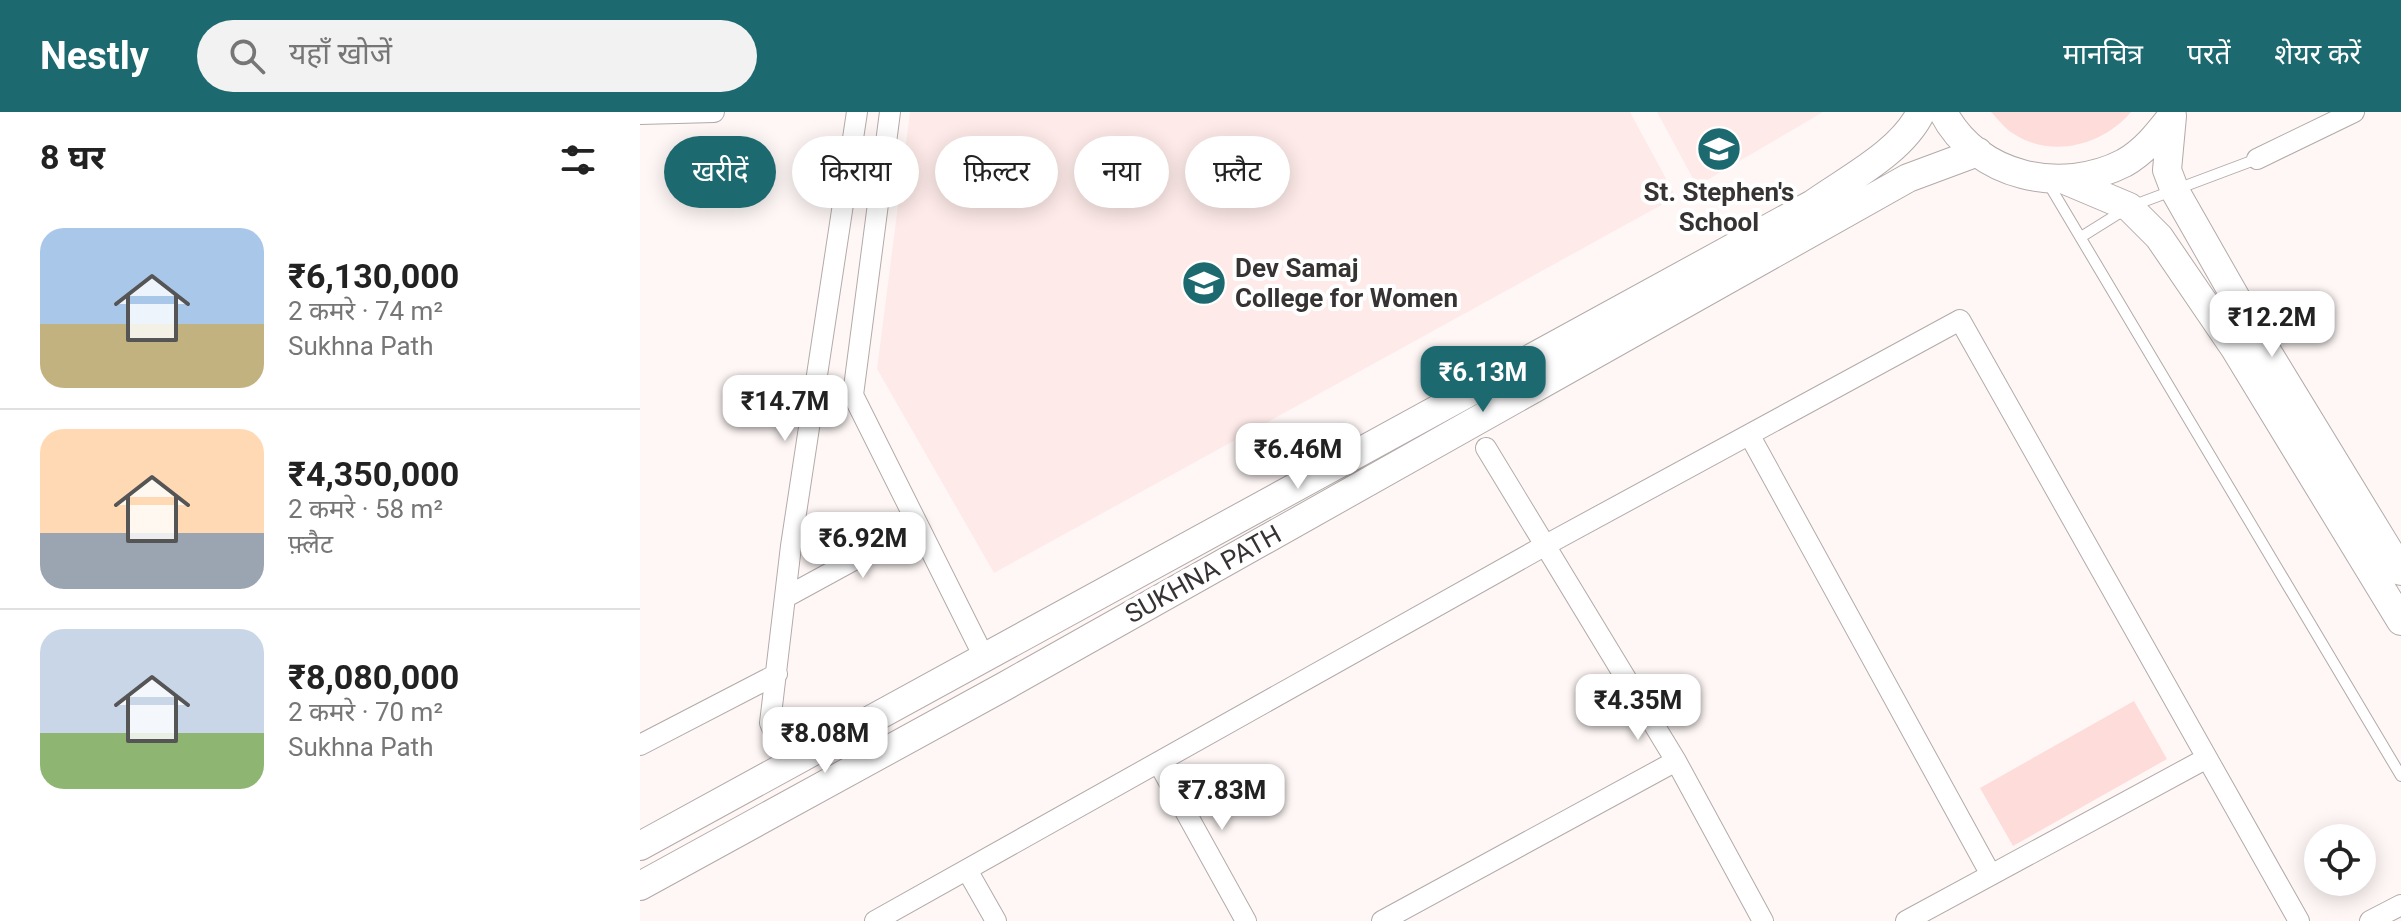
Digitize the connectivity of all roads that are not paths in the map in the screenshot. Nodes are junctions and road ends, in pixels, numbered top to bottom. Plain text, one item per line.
1 (714, 112) edge
2 (857, 112) edge
3 (890, 112) edge
4 (1921, 112) edge
5 (1943, 112) edge
6 (2354, 112) edge
7 (640, 114) edge
8 (2173, 114) edge
9 (1978, 152) junction
10 (2257, 159) joint
11 (2056, 180) junction
12 (2175, 191) junction
13 (2129, 207) junction
14 (2081, 237) junction
15 (1750, 436) junction
16 (1486, 448) dead end
17 (918, 525) junction
18 (1544, 546) junction
19 (2401, 571) edge
20 (786, 597) junction
21 (2401, 621) edge
22 (984, 657) junction
23 (777, 674) junction
24 (640, 745) edge
25 (2207, 758) junction
26 (1676, 761) junction
27 (1159, 764) junction
28 (788, 765) junction
29 (2401, 776) edge
30 (640, 846) edge
31 (967, 870) junction
32 (1991, 875) junction
33 (640, 886) edge
34 (2401, 905) edge
35 (875, 921) edge
36 (996, 921) edge
37 (1246, 921) edge
38 (1382, 921) edge
39 (1763, 921) edge
40 (1906, 921) edge
41 (2299, 921) edge
42 (2370, 921) edge

1 - 7 street
2 - 20 street
3 - 17 street
4 - 22 main road, SUKHNA PATH
5 - 9 main road
6 - 10 street
8 - 11 main road
8 - 12 main road
9 - 11 main road
9 - 33 main road, SUKHNA PATH
10 - 12 lane
11 - 13 main road
11 - 14 lane
12 - 13 lane
12 - 19 main road
13 - 14 lane
13 - 21 main road
14 - 29 lane
15 - 18 street
15 - 25 street
15 - 32 street
16 - 18 street
17 - 20 street
17 - 22 street
18 - 26 street
18 - 27 street
20 - 23 street
22 - 28 main road, SUKHNA PATH
23 - 24 street
23 - 28 street
25 - 32 street
25 - 41 street
26 - 38 street
26 - 39 street
27 - 31 street
27 - 37 street
28 - 30 main road, SUKHNA PATH
31 - 35 street
31 - 36 street
32 - 40 street
34 - 42 street

